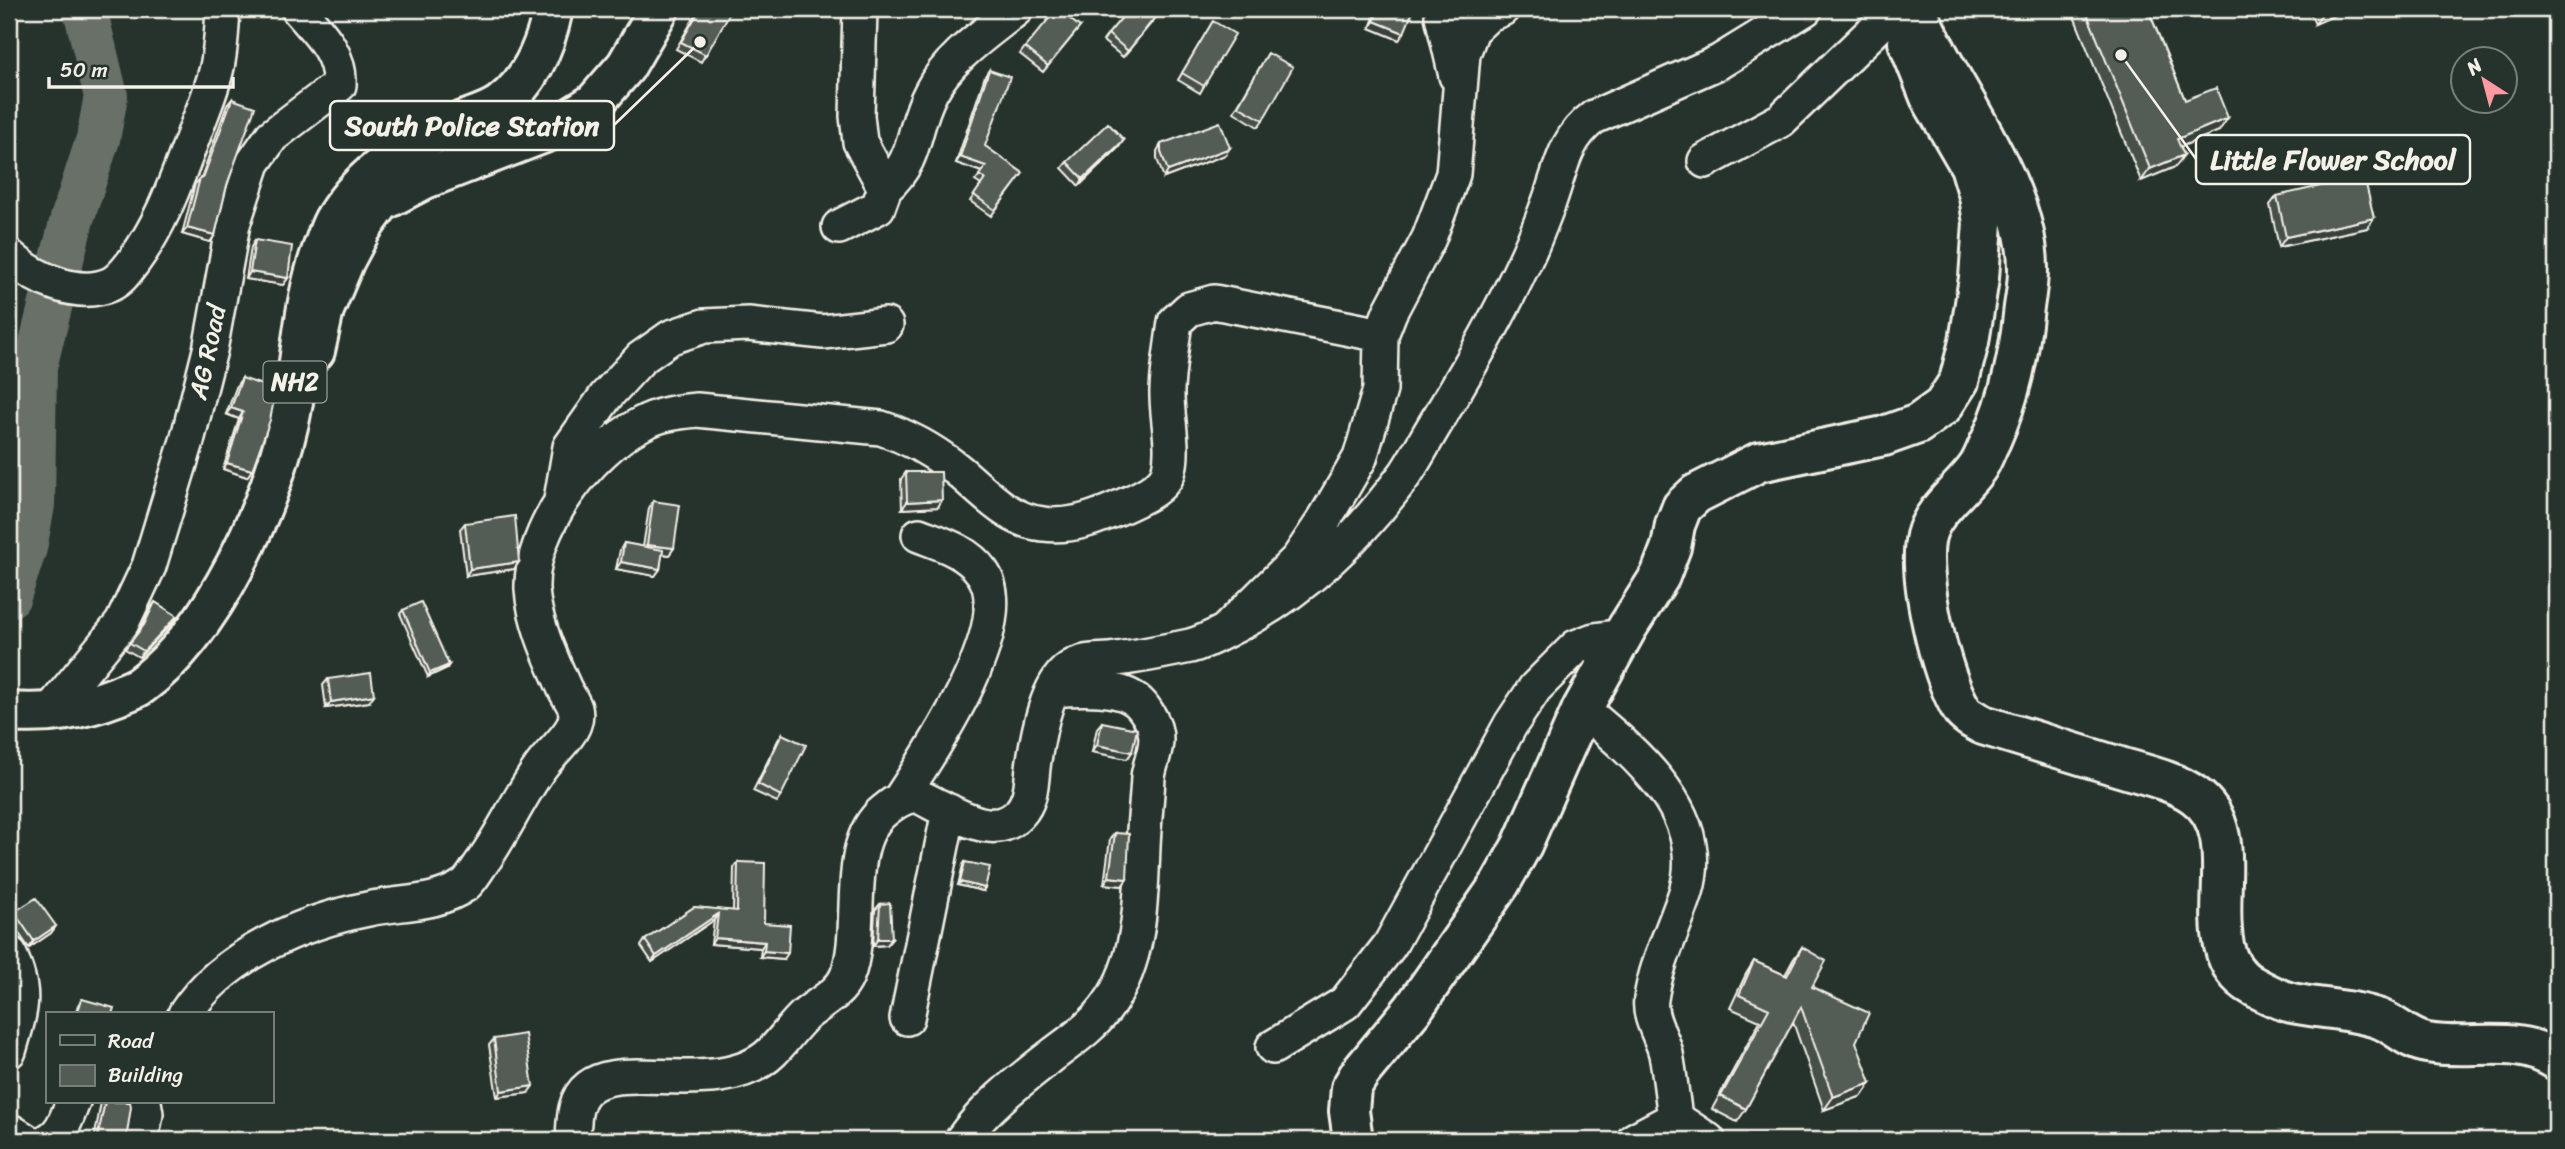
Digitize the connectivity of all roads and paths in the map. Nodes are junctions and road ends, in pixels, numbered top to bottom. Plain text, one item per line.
1 (223, 9) edge
2 (298, 9) edge
3 (553, 9) edge
4 (659, 9) edge
5 (860, 9) edge
6 (1016, 9) edge
7 (1443, 9) edge
8 (1502, 9) edge
9 (1805, 9) edge
10 (1902, 9) edge
11 (1460, 92) junction
12 (1705, 161) dead end
13 (885, 188) junction
14 (839, 227) dead end
15 (9, 256) edge
16 (886, 325) dead end
17 (1381, 335) junction
18 (275, 476) junction
19 (561, 502) junction
20 (919, 535) dead end
21 (1225, 632) junction
22 (1623, 636) junction
23 (1053, 690) junction
24 (1582, 709) junction
25 (20, 717) edge
26 (900, 799) junction
27 (949, 811) junction
28 (9, 953) edge
29 (187, 1012) edge
30 (907, 1018) dead end
31 (1273, 1047) dead end
32 (9, 1051) edge
33 (2556, 1060) edge
34 (72, 1104) edge
35 (144, 1104) edge
36 (1675, 1118) junction
37 (9, 1130) edge
38 (25, 1140) edge
39 (49, 1140) edge
40 (141, 1140) edge
41 (573, 1140) edge
42 (962, 1140) edge
43 (1353, 1140) edge
44 (1634, 1140) edge
45 (1708, 1140) edge

1 - 15 street
2 - 25 street, AG Road
3 - 18 main road, NH2
4 - 18 main road
5 - 13 street
6 - 13 street
7 - 11 street
8 - 11 street
9 - 21 street
10 - 12 street
10 - 22 main road
10 - 33 main road
11 - 17 street
13 - 14 street
16 - 19 street
17 - 19 street
17 - 21 street
18 - 25 main road, NH2
19 - 29 street
20 - 26 street
21 - 23 street
22 - 24 main road
22 - 31 street
23 - 27 street
23 - 42 street
24 - 36 street
24 - 43 main road
26 - 27 street
26 - 41 street
27 - 30 street
28 - 32 street
34 - 39 street
35 - 40 street
36 - 44 street
36 - 45 street
37 - 38 street

